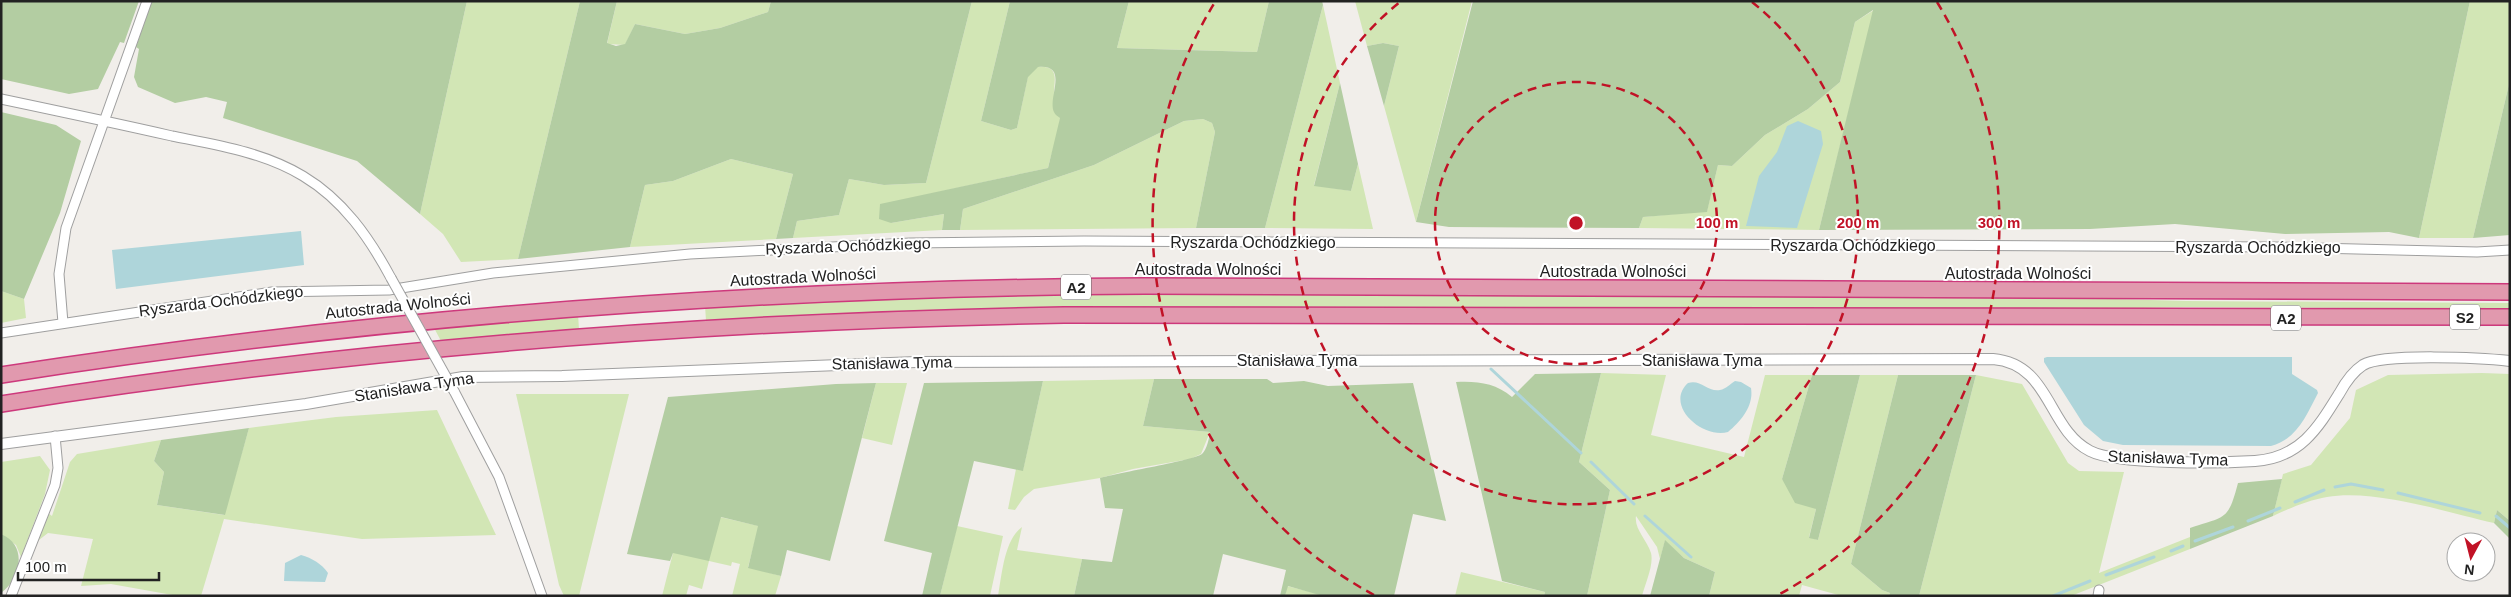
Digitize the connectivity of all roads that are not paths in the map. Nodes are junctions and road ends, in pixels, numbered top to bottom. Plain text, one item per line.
1 (147, 1) edge
2 (1, 99) edge
3 (104, 121) junction
4 (2510, 250) edge
5 (2420, 292) joint
6 (2510, 292) edge
7 (2420, 317) joint
8 (2510, 317) edge
9 (63, 323) junction
10 (1, 333) edge
11 (2510, 360) edge
12 (1, 376) edge
13 (1, 404) edge
14 (55, 436) junction
15 (1, 444) edge
16 (11, 596) edge
17 (542, 596) edge

1 - 3 street
2 - 3 street
3 - 9 street
3 - 17 street, bridge
4 - 9 street, Ryszarda Ochódzkiego
5 - 6 highway, S2
5 - 12 highway, Autostrada Wolności / A2
7 - 8 highway, S2
7 - 13 highway, A2
9 - 10 street, Ryszarda Ochódzkiego
11 - 14 street, Stanisława Tyma
14 - 15 street, Stanisława Tyma
14 - 16 street

